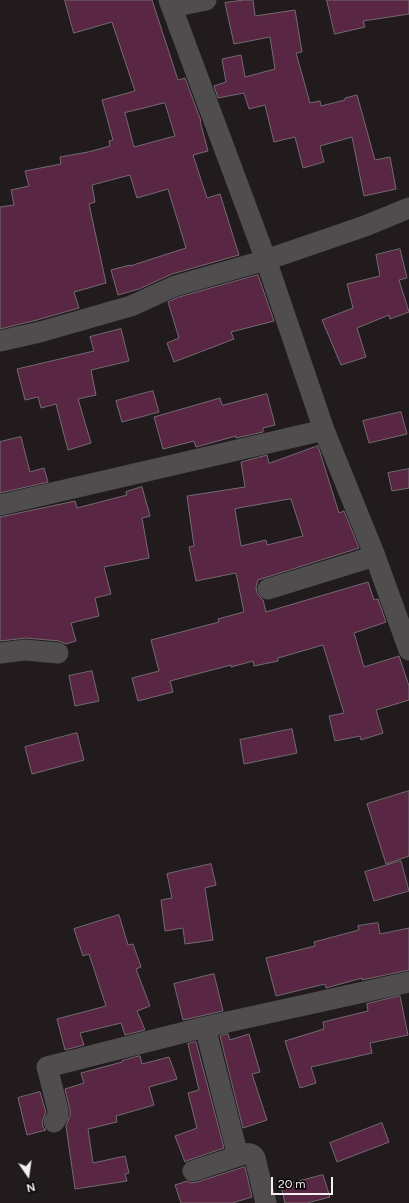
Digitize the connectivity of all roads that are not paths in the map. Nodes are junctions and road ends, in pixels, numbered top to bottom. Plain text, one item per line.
1 (206, 0) edge
2 (170, 4) edge
3 (409, 208) edge
4 (266, 260) junction
5 (0, 341) edge
6 (324, 430) junction
7 (0, 505) edge
8 (375, 556) junction
9 (268, 588) dead end
10 (409, 650) edge
11 (0, 653) edge
12 (58, 653) dead end
13 (409, 982) edge
14 (205, 1027) junction
15 (54, 1122) dead end
16 (238, 1156) junction
17 (193, 1171) dead end
18 (266, 1203) edge

1 - 2 street
2 - 4 street
3 - 4 street
4 - 5 street
4 - 6 street
6 - 7 street
6 - 8 street
8 - 9 street
8 - 10 street
11 - 12 street
13 - 14 street
14 - 15 street
14 - 16 street
16 - 17 street
16 - 18 street

